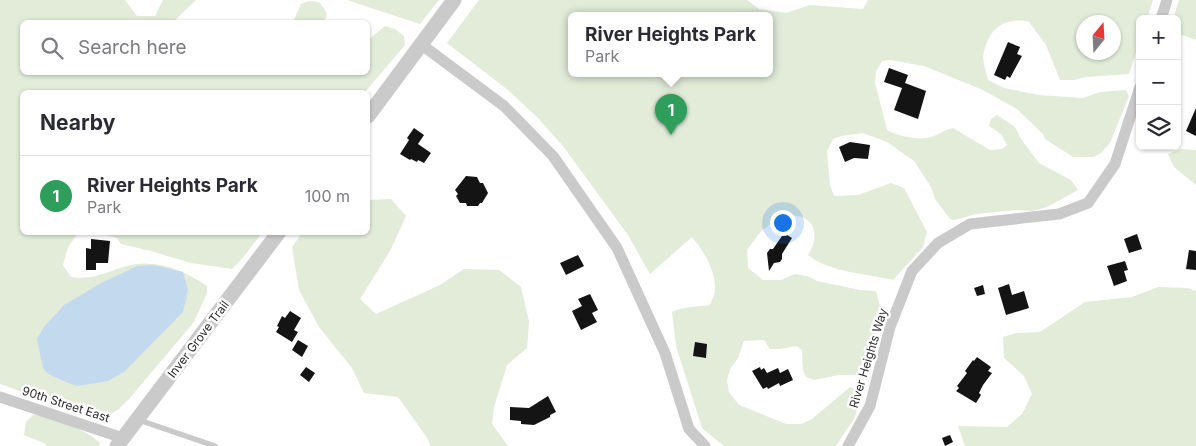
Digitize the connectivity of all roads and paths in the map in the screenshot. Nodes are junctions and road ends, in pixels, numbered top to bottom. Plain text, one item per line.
1 (454, 0) edge
2 (1167, 0) edge
3 (1162, 15) edge
4 (422, 45) junction
5 (1136, 99) edge
6 (370, 113) edge
7 (277, 235) edge
8 (0, 397) edge
9 (137, 419) junction
10 (120, 442) edge
11 (216, 446) edge
12 (705, 446) edge
13 (848, 446) edge

1 - 4 street
2 - 3 street
4 - 6 street
4 - 12 street
5 - 13 street, River Heights Way
7 - 9 street, Inver Grove Trail
8 - 10 street, 90th Street East
9 - 10 street, Inver Grove Trail
9 - 11 lane

